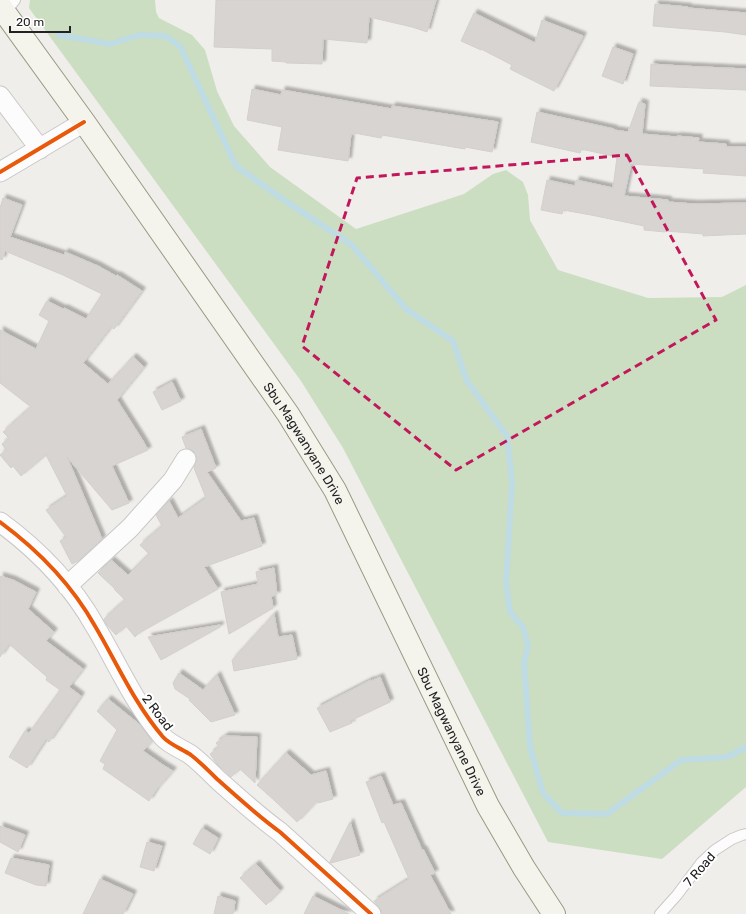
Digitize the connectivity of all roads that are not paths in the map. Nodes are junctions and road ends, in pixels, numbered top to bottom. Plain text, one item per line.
1 (7, 6) edge
2 (0, 96) edge
3 (84, 122) junction
4 (40, 149) junction
5 (0, 172) edge
6 (186, 459) dead end
7 (0, 522) edge
8 (67, 586) junction
9 (746, 834) edge
10 (370, 914) edge
11 (554, 914) edge
12 (660, 914) edge

1 - 3 main road, Sbu Magwanyane Drive
2 - 4 street
3 - 4 street
3 - 11 main road, Sbu Magwanyane Drive
4 - 5 street
6 - 8 street
7 - 8 street, 2 Road
8 - 10 street, 2 Road
9 - 12 lane, 7 Road

